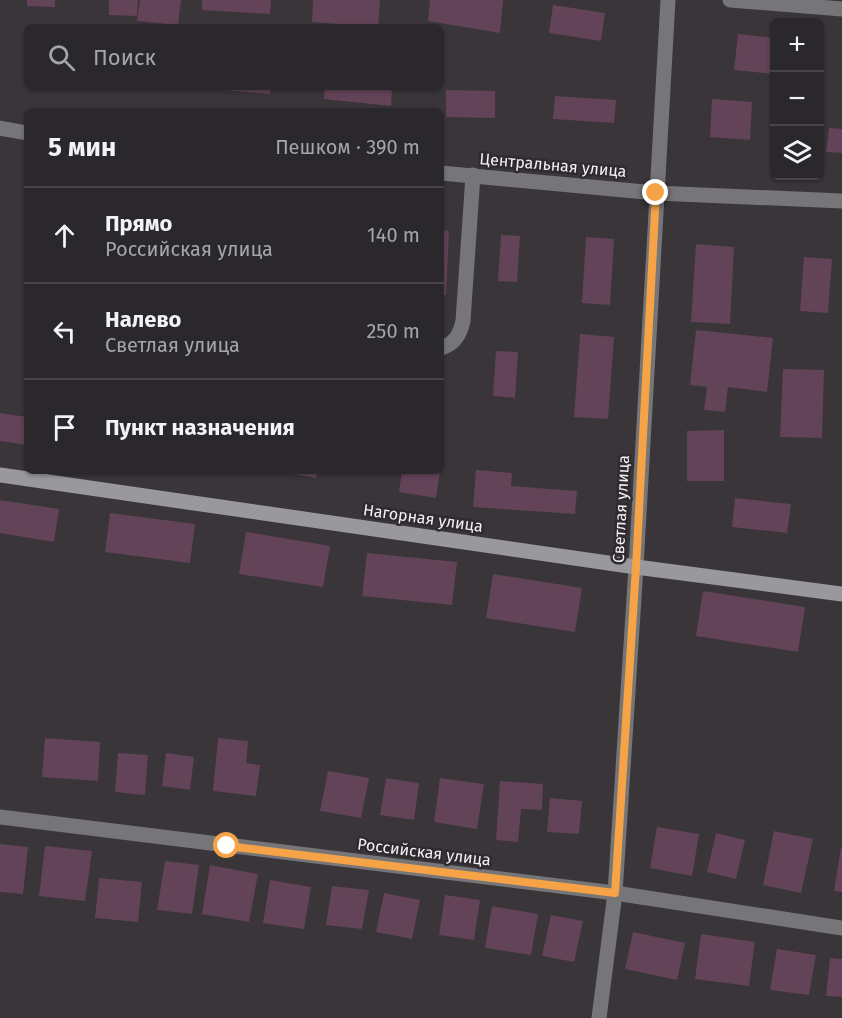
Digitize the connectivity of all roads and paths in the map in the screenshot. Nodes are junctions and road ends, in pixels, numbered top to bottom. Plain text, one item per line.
1 (668, 0) edge
2 (730, 0) edge
3 (842, 9) edge
4 (0, 128) edge
5 (24, 132) edge
6 (444, 173) edge
7 (473, 175) junction
8 (656, 193) junction
9 (842, 201) edge
10 (444, 346) edge
11 (0, 474) edge
12 (636, 567) junction
13 (842, 594) edge
14 (0, 817) edge
15 (615, 893) junction
16 (842, 928) edge
17 (599, 1018) edge

1 - 8 street, Светлая улица
2 - 3 street
4 - 5 street
6 - 7 street, Центральная улица
7 - 8 street, Центральная улица
7 - 10 street
8 - 9 street, Центральная улица
8 - 12 street, Светлая улица
11 - 12 street, Нагорная улица
12 - 13 street, Нагорная улица
12 - 15 street, Светлая улица
14 - 15 street, Российская улица
15 - 16 street, Российская улица
15 - 17 street, Светлая улица

